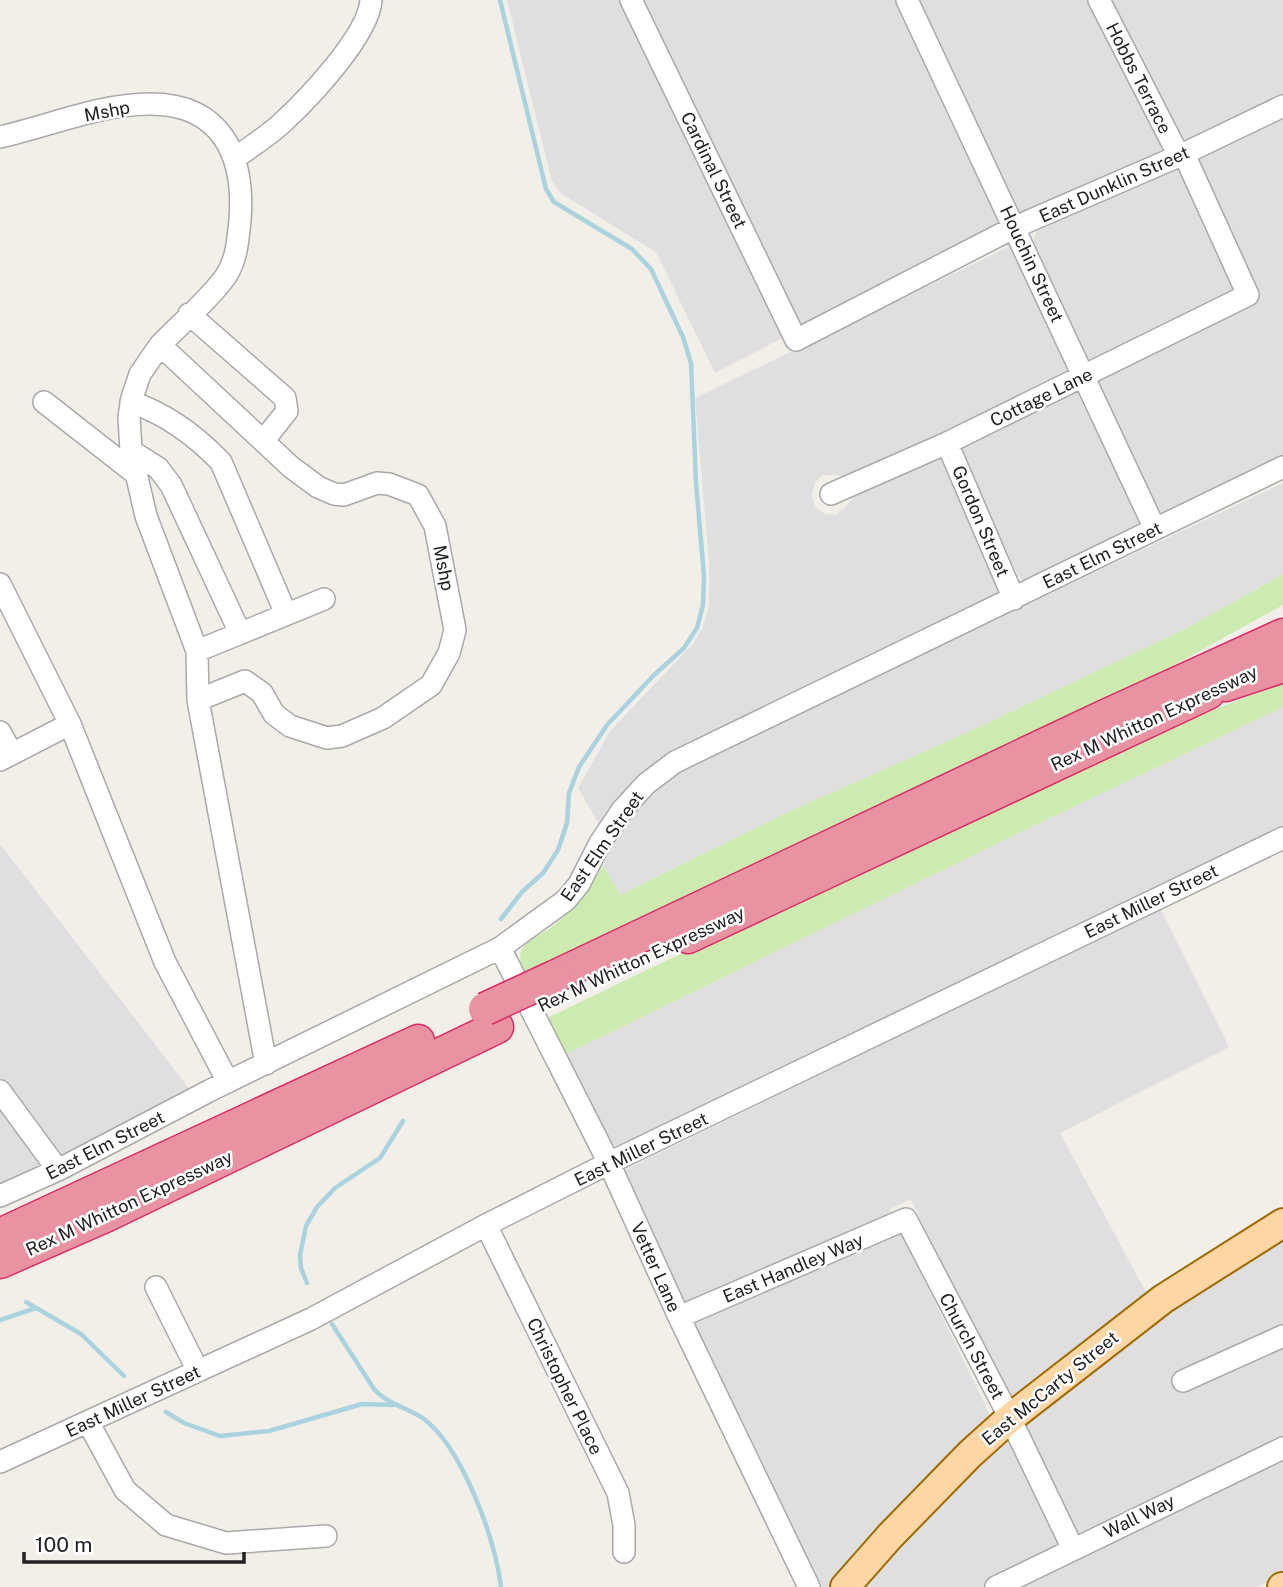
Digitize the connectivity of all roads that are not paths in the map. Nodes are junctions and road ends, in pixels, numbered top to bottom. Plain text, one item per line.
1 (371, 0) edge
2 (631, 0) edge
3 (907, 0) edge
4 (1099, 0) edge
5 (1283, 106) edge
6 (0, 137) edge
7 (1182, 155) junction
8 (234, 159) junction
9 (1016, 227) junction
10 (1248, 295) joint
11 (189, 314) junction
12 (796, 340) joint
13 (160, 345) junction
14 (1084, 377) junction
15 (44, 402) dead end
16 (131, 402) junction
17 (264, 440) junction
18 (947, 443) junction
19 (131, 451) junction
20 (1283, 467) edge
21 (136, 474) junction
22 (831, 494) dead end
23 (1155, 529) junction
24 (0, 584) edge
25 (324, 599) dead end
26 (1014, 599) junction
27 (1283, 611) edge
28 (286, 614) junction
29 (240, 633) junction
30 (1283, 635) edge
31 (197, 651) junction
32 (1283, 657) edge
33 (1283, 666) edge
34 (1220, 675) junction
35 (198, 700) junction
36 (70, 724) junction
37 (0, 732) edge
38 (6, 757) edge
39 (1283, 838) edge
40 (500, 948) junction
41 (491, 1018) junction
42 (266, 1064) junction
43 (228, 1082) junction
44 (0, 1091) edge
45 (609, 1163) junction
46 (58, 1170) junction
47 (0, 1196) edge
48 (906, 1219) joint
49 (1283, 1223) edge
50 (486, 1225) junction
51 (0, 1236) edge
52 (0, 1262) edge
53 (156, 1287) dead end
54 (680, 1317) junction
55 (1283, 1336) edge
56 (198, 1371) junction
57 (1183, 1381) dead end
58 (1010, 1419) junction
59 (88, 1422) junction
60 (1283, 1448) edge
61 (0, 1462) edge
62 (327, 1536) dead end
63 (1073, 1549) junction
64 (624, 1552) dead end
65 (809, 1587) edge
66 (845, 1587) edge
67 (996, 1587) edge

1 - 8 street
2 - 12 street, Cardinal Street
3 - 9 street, Houchin Street
4 - 7 street, Hobbs Terrace
5 - 7 street, East Dunklin Street
6 - 8 street, Mshp
7 - 9 street, East Dunklin Street
7 - 10 street, Hobbs Terrace
8 - 11 street, Mshp
9 - 12 street, East Dunklin Street
9 - 14 street, Houchin Street
10 - 14 street, Cottage Lane
11 - 13 street, Mshp
11 - 17 street
13 - 16 street, Mshp
13 - 17 street, Mshp
14 - 18 street, Cottage Lane
14 - 23 street, Houchin Street
15 - 21 street
16 - 19 street, Mshp
16 - 28 street
17 - 35 street, Mshp
18 - 22 street, Cottage Lane
18 - 26 street, Gordon Street
19 - 21 street, Mshp
19 - 29 street
20 - 23 street, East Elm Street
21 - 31 street, Mshp
23 - 26 street, East Elm Street
24 - 36 street
25 - 28 street
26 - 40 street, East Elm Street
27 - 34 highway
28 - 29 street
29 - 31 street
30 - 34 highway, Rex M Whitton Expressway
31 - 35 street, Mshp
32 - 34 highway, Rex M Whitton Expressway
33 - 34 highway
34 - 41 highway, Rex M Whitton Expressway, bridge
35 - 42 street, Mshp
36 - 38 street
36 - 43 street
37 - 38 street
39 - 45 street, East Miller Street
40 - 42 street, East Elm Street
40 - 45 street, Vetter Lane
41 - 51 highway, Rex M Whitton Expressway
41 - 52 highway, Rex M Whitton Expressway
42 - 43 street, East Elm Street
43 - 46 street, East Elm Street
44 - 46 street
45 - 50 street, East Miller Street
45 - 54 street, Vetter Lane
46 - 47 street, East Elm Street
48 - 54 street, East Handley Way
48 - 58 street, Church Street
49 - 58 main road, East McCarty Street
50 - 56 street, East Miller Street
50 - 64 street, Christopher Place
53 - 56 street
54 - 65 street, Vetter Lane
55 - 57 street
56 - 59 street, East Miller Street
58 - 63 street, Church Street
58 - 66 main road, East McCarty Street
59 - 61 street, East Miller Street
59 - 62 street
60 - 63 street, Wall Way
63 - 67 street, Wall Way

